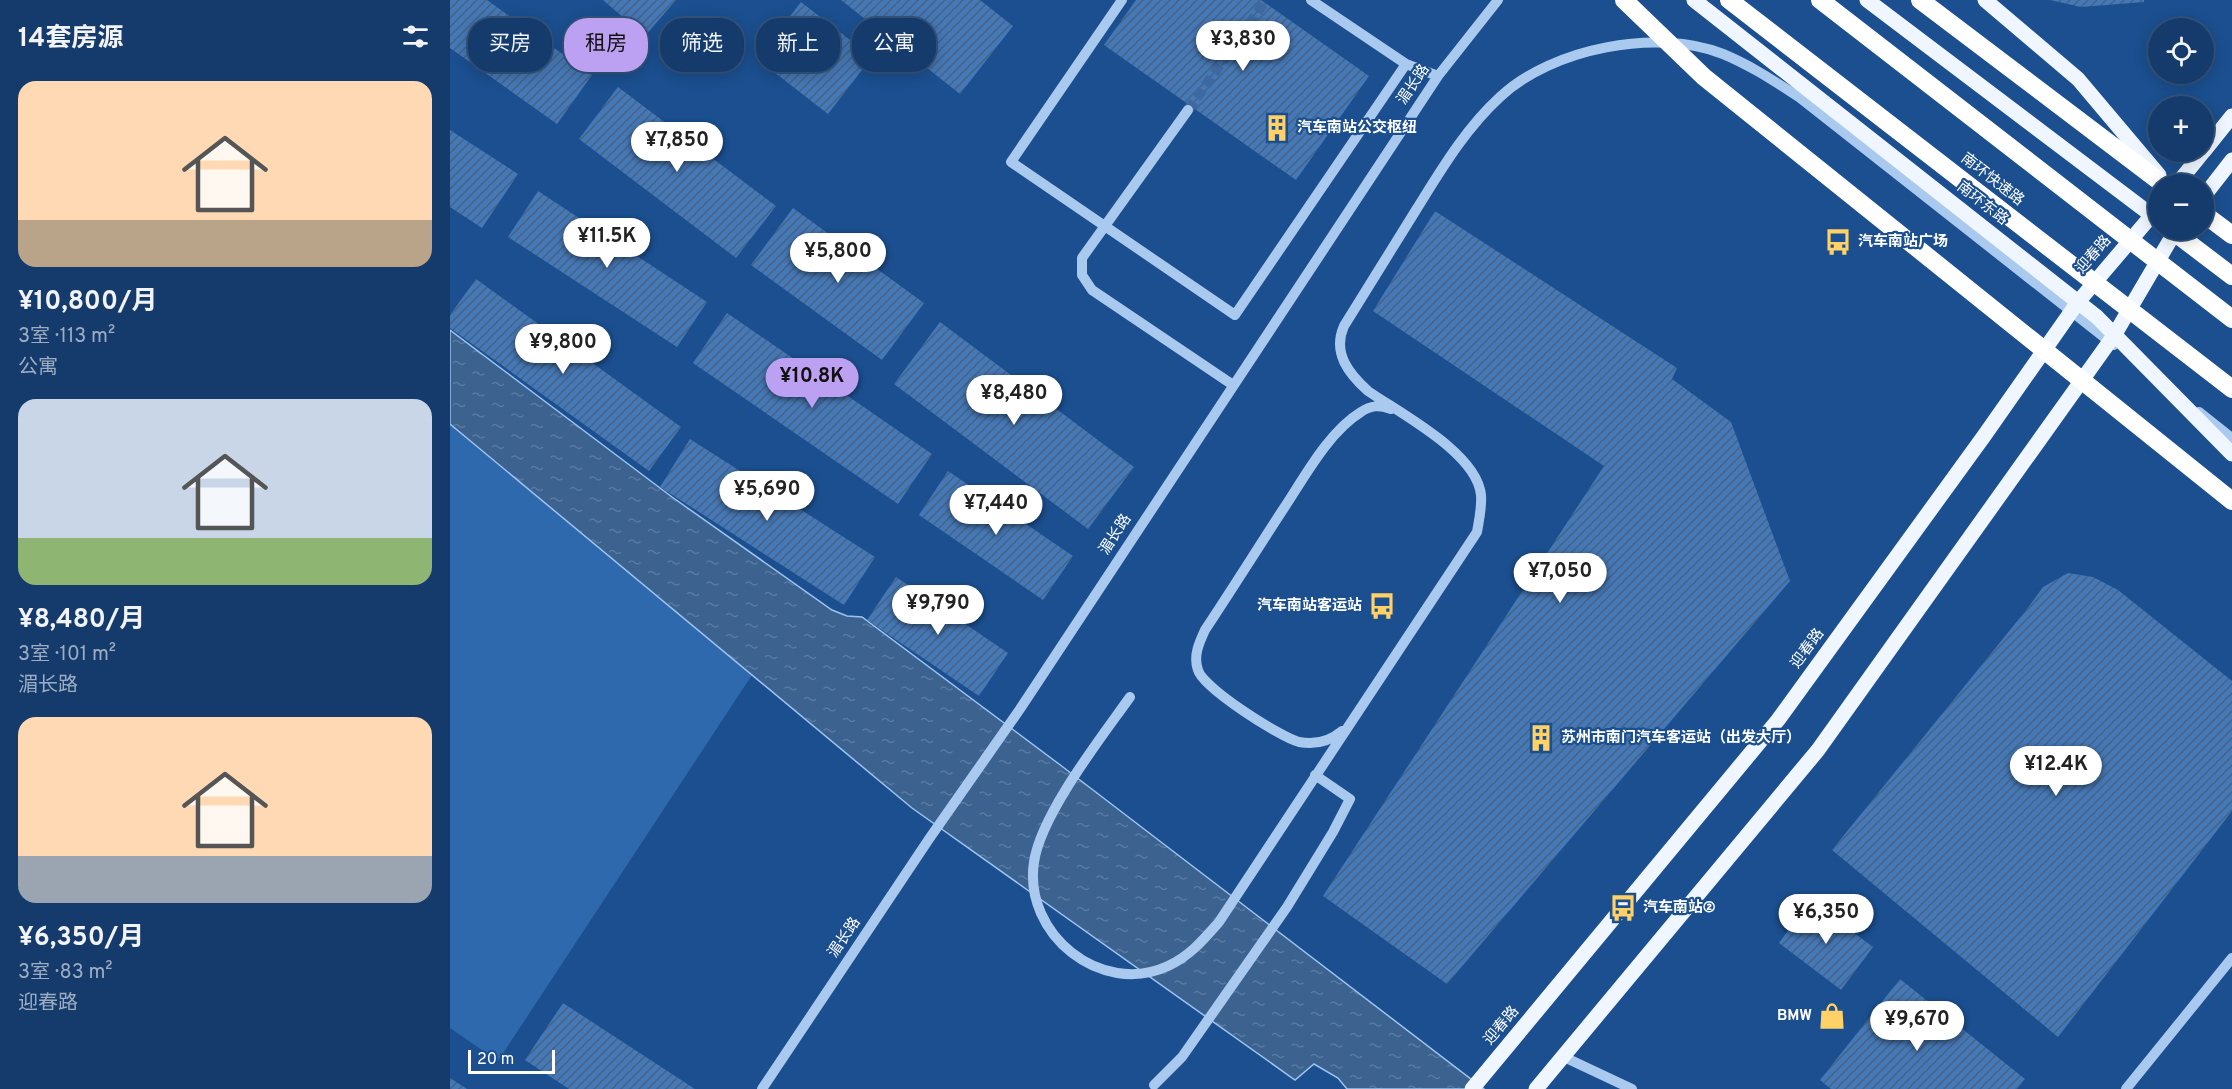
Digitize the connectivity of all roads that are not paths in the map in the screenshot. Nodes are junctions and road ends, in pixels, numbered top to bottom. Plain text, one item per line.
1 (1122, 0) edge
2 (1311, 0) edge
3 (1498, 0) edge
4 (1624, 0) edge
5 (1695, 0) edge
6 (1729, 0) edge
7 (1820, 0) edge
8 (1867, 0) edge
9 (1920, 0) edge
10 (1985, 0) edge
11 (1406, 64) junction
12 (1438, 76) junction
13 (1188, 110) tunnel mouth
14 (2232, 116) edge
15 (2214, 138) edge
16 (2232, 160) edge
17 (2194, 162) edge
18 (2152, 174) edge
19 (2157, 174) edge
20 (2185, 174) edge
21 (2214, 183) edge
22 (2148, 208) edge
23 (2214, 222) edge
24 (2148, 223) edge
25 (1105, 226) junction
26 (2232, 235) edge
27 (2168, 240) edge
28 (2187, 240) edge
29 (2188, 240) edge
30 (2232, 270) edge
31 (2100, 276) junction
32 (2232, 276) edge
33 (2078, 302) junction
34 (2133, 302) junction
35 (2232, 319) edge
36 (2115, 334) junction
37 (2044, 349) junction
38 (2232, 378) edge
39 (2083, 380) junction
40 (1233, 385) junction
41 (2232, 389) edge
42 (1400, 413) junction
43 (2232, 438) edge
44 (2232, 454) edge
45 (2232, 501) edge
46 (1130, 697) dead end
47 (1351, 722) junction
48 (1315, 775) junction
49 (2232, 958) edge
50 (1564, 1057) junction
51 (1154, 1085) dead end
52 (762, 1089) edge
53 (1472, 1089) edge
54 (1536, 1089) edge
55 (1632, 1089) edge
56 (2126, 1089) edge

1 - 25 street
2 - 11 street
3 - 12 street, 湄长路
4 - 37 highway
5 - 33 main road, 南环东路
6 - 41 highway, 南环快速路
7 - 35 highway
8 - 22 main road
9 - 18 highway
10 - 19 main road
11 - 12 street
11 - 25 street
12 - 40 street, 湄长路
13 - 25 street
14 - 15 main road
16 - 21 main road
17 - 20 main road
23 - 26 highway
24 - 31 main road, 迎春路
25 - 40 street
27 - 34 main road
28 - 32 highway
29 - 30 main road
31 - 33 main road, 迎春路
31 - 34 main road
33 - 36 main road, 南环东路
33 - 37 main road, 迎春路
34 - 36 main road
34 - 38 main road
36 - 39 main road
36 - 44 main road, 南环东路
37 - 39 highway
37 - 53 main road, 迎春路
39 - 45 highway
39 - 50 main road
40 - 52 street, 湄长路
42 - 43 street
42 - 47 street
42 - 47 street
46 - 48 street
47 - 48 street
48 - 51 street
49 - 56 street
50 - 54 main road
50 - 55 street

